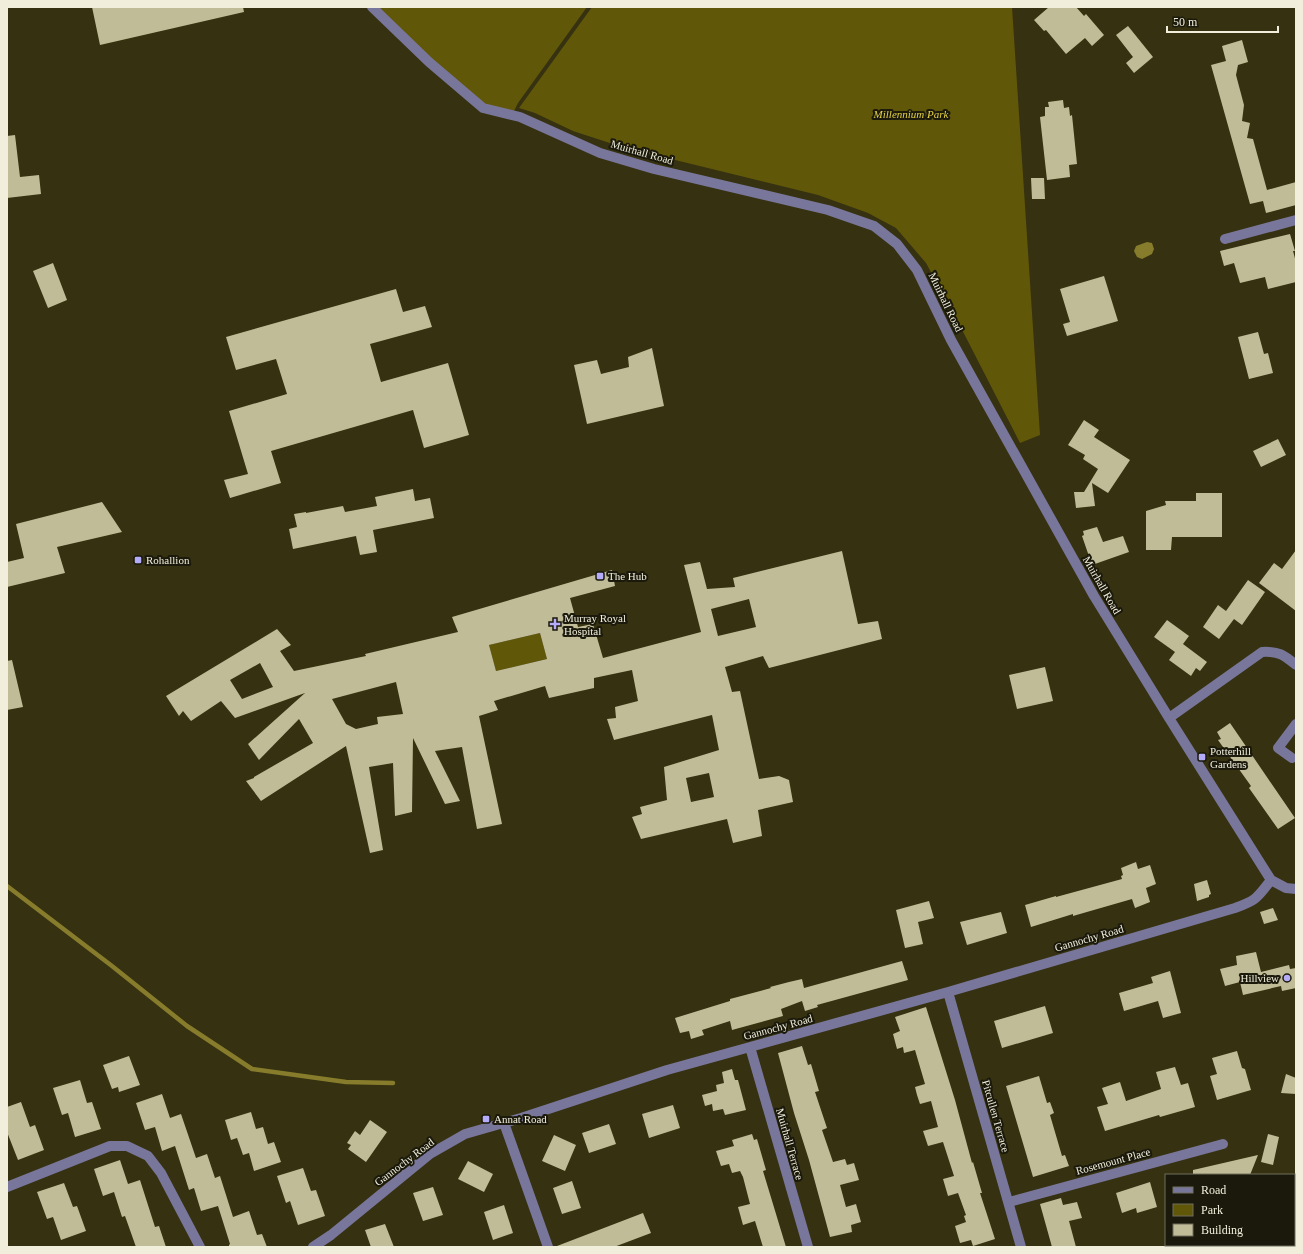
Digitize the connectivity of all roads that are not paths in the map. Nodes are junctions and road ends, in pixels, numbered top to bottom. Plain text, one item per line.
1 (372, 7) edge
2 (1296, 220) edge
3 (1225, 238) dead end
4 (1296, 665) edge
5 (1169, 718) junction
6 (1296, 724) edge
7 (1292, 758) dead end
8 (1271, 880) junction
9 (1296, 889) edge
10 (948, 992) junction
11 (750, 1047) junction
12 (504, 1123) junction
13 (1223, 1144) dead end
14 (7, 1187) edge
15 (1008, 1202) junction
16 (200, 1247) edge
17 (313, 1247) edge
18 (548, 1247) edge
19 (808, 1247) edge
20 (1022, 1247) edge

1 - 5 street, Muirhall Road
2 - 3 street
4 - 5 street
5 - 8 street, Muirhall Road
6 - 7 street
8 - 9 street
8 - 10 street, Gannochy Road
10 - 11 street, Gannochy Road
10 - 15 street, Pitcullen Terrace
11 - 12 street, Gannochy Road
11 - 19 street, Muirhall Terrace
12 - 17 street, Gannochy Road
12 - 18 street
13 - 15 street, Rosemount Place
14 - 16 street
15 - 20 street, Pitcullen Terrace

